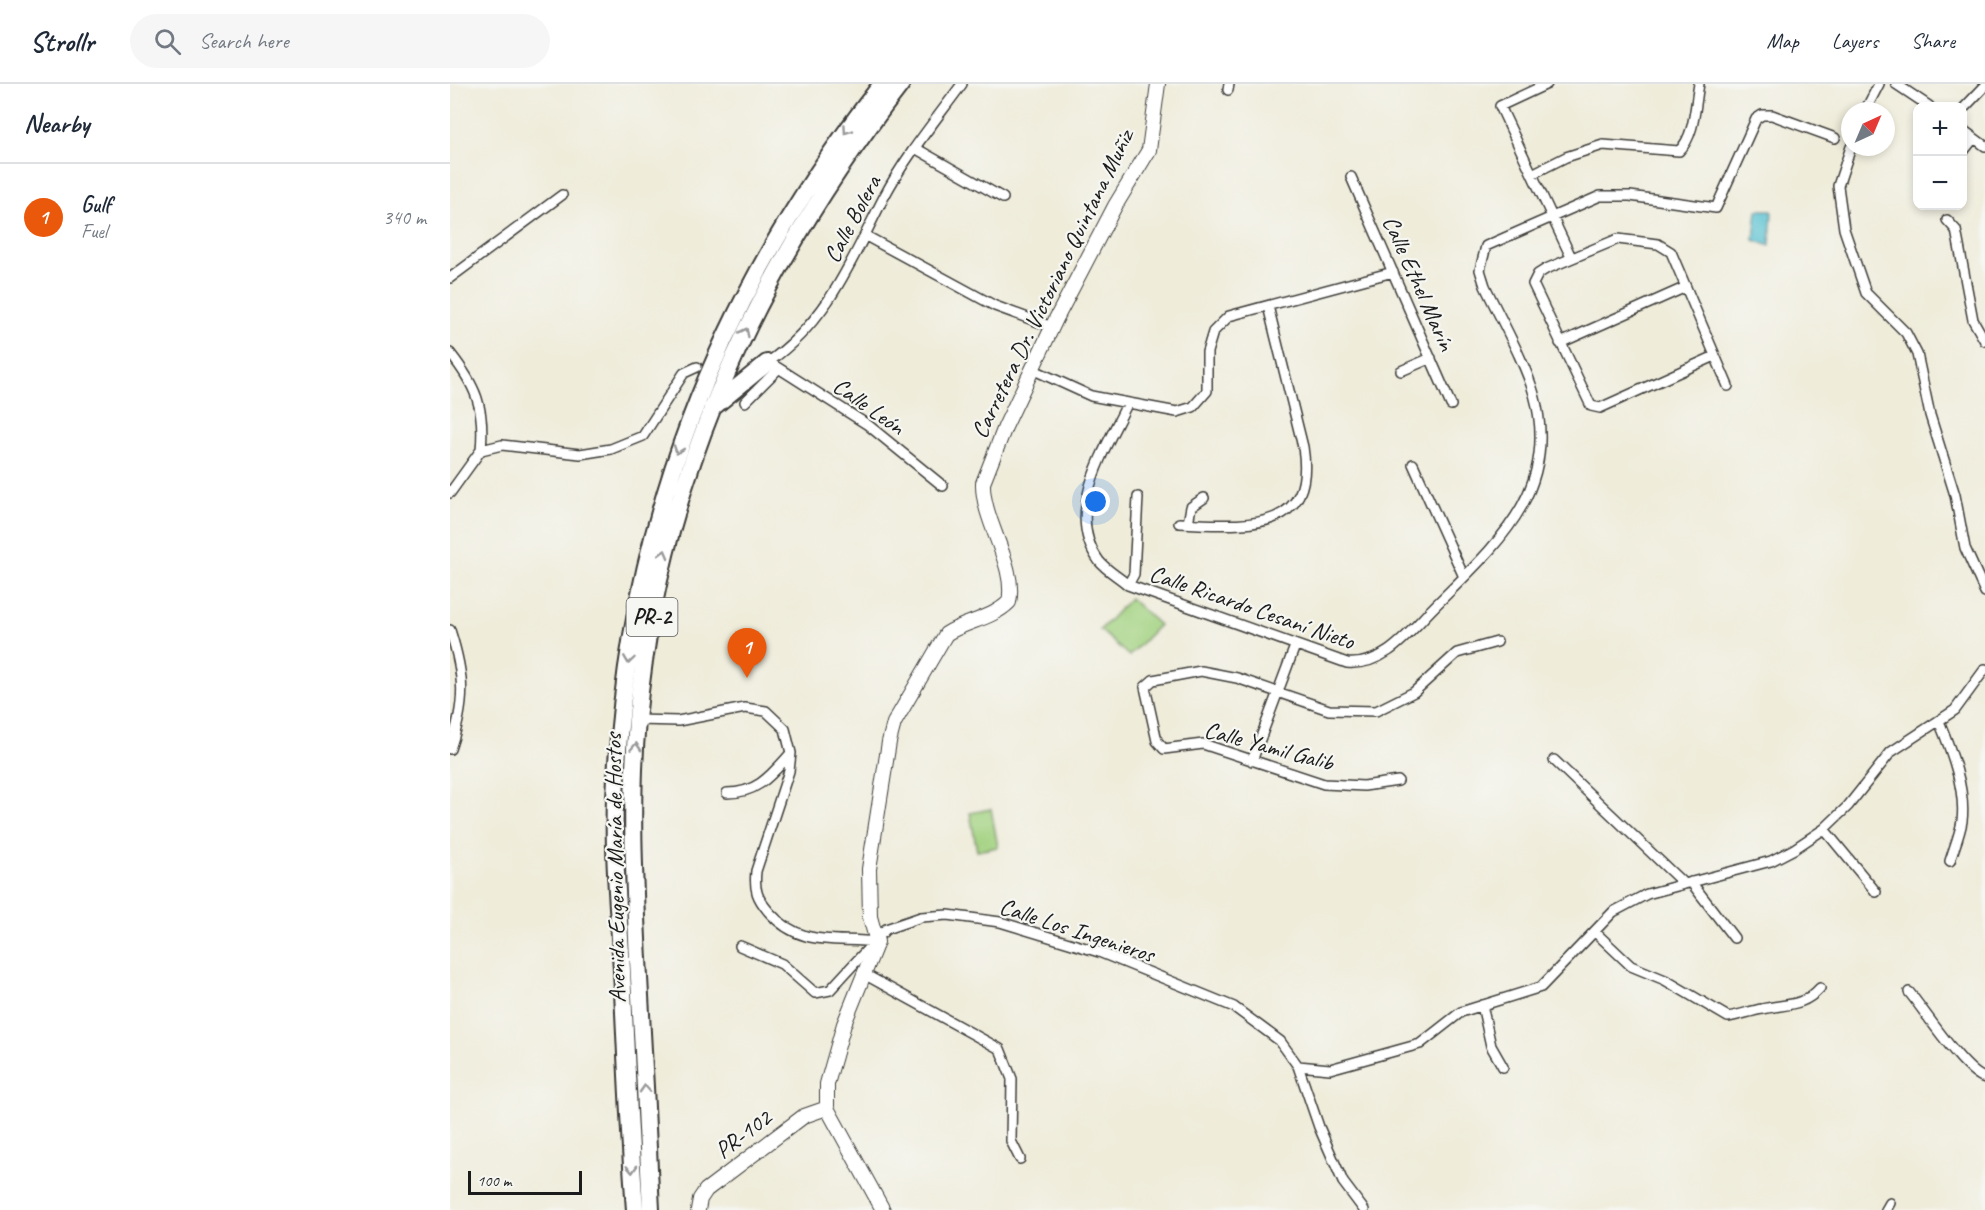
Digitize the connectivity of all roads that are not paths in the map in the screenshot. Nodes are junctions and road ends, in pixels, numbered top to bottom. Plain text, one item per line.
1 (882, 84) edge
2 (901, 84) edge
3 (962, 84) edge
4 (1158, 84) edge
5 (1547, 84) edge
6 (1699, 84) edge
7 (1879, 84) edge
8 (1896, 84) edge
9 (1985, 86) edge
10 (1870, 102) edge
11 (1923, 102) edge
12 (1967, 105) edge
13 (1967, 133) edge
14 (1835, 138) dead end
15 (1974, 138) junction
16 (1985, 146) edge
17 (1967, 147) edge
18 (915, 148) junction
19 (1848, 156) edge
20 (1532, 174) junction
21 (1350, 177) dead end
22 (562, 195) dead end
23 (1003, 198) dead end
24 (1552, 216) junction
25 (1947, 220) dead end
26 (866, 236) junction
27 (1571, 257) junction
28 (1393, 272) junction
29 (450, 278) edge
30 (1686, 287) junction
31 (1268, 306) junction
32 (736, 313) junction
33 (1052, 327) junction
34 (1985, 341) edge
35 (1560, 344) junction
36 (450, 353) edge
37 (1715, 356) junction
38 (732, 358) junction
39 (1431, 358) junction
40 (771, 365) junction
41 (697, 367) junction
42 (1034, 370) junction
43 (1401, 371) dead end
44 (1728, 386) dead end
45 (745, 402) dead end
46 (1127, 404) junction
47 (1451, 405) dead end
48 (710, 411) junction
49 (688, 423) junction
50 (480, 450) junction
51 (1413, 464) dead end
52 (944, 486) dead end
53 (450, 494) edge
54 (1204, 498) dead end
55 (1127, 509) dead end
56 (1464, 577) junction
57 (1128, 585) junction
58 (1985, 592) edge
59 (450, 630) edge
60 (1493, 643) dead end
61 (1295, 646) junction
62 (1985, 668) edge
63 (1277, 693) junction
64 (637, 720) junction
65 (1939, 721) junction
66 (450, 749) edge
67 (791, 753) junction
68 (1554, 760) dead end
69 (1252, 761) junction
70 (1398, 781) dead end
71 (727, 793) dead end
72 (1824, 829) junction
73 (1950, 861) dead end
74 (1688, 883) junction
75 (1876, 892) dead end
76 (1595, 932) junction
77 (1734, 938) dead end
78 (877, 942) junction
79 (740, 946) dead end
80 (864, 974) junction
81 (1820, 988) dead end
82 (1909, 992) dead end
83 (1482, 1005) junction
84 (1298, 1066) junction
85 (1503, 1067) dead end
86 (1985, 1078) edge
87 (827, 1108) junction
88 (647, 1129) junction
89 (1020, 1159) dead end
90 (633, 1206) edge
91 (651, 1210) edge
92 (659, 1210) edge
93 (698, 1210) edge
94 (883, 1210) edge
95 (1364, 1210) edge

1 -> 32 highway, Avenida Eugenio María de Hostos / PR-2
38 -> 2 highway, Avenida Eugenio María de Hostos / PR-2
3 - 18 street, Calle Bolera
4 - 33 street, Carretera Dr. Victoriano Quintana Muñiz
5 - 20 street
6 - 20 street
7 - 10 street
8 - 11 street
9 - 12 street
13 - 15 street
14 - 24 street, Calle Ricardo Cesaní Nieto
15 - 16 street
15 - 17 street
18 - 23 street
18 - 26 street, Calle Bolera
19 - 58 street
20 - 24 street
21 - 28 street, Calle Ethel Marín
22 - 29 street
24 - 27 street
24 - 56 street, Calle Ricardo Cesaní Nieto
25 - 34 street
26 - 33 street
26 - 40 street, Calle Bolera
27 - 30 street
27 - 35 street
28 - 31 street
28 - 39 street, Calle Ethel Marín
30 - 35 street
30 - 37 street
31 - 46 street
31 - 54 street
32 - 41 highway
32 - 49 highway, Avenida Eugenio María de Hostos / PR-2
33 - 42 street, Carretera Dr. Victoriano Quintana Muñiz
35 - 37 street
36 - 50 street
37 - 44 street
38 - 40 highway
38 - 48 highway, Avenida Eugenio María de Hostos / PR-2
39 - 43 street
39 - 47 street, Calle Ethel Marín
40 - 45 street, Calle Bolera
40 - 48 highway
40 - 52 street, Calle León
41 - 49 highway
41 - 50 street
42 - 46 street
42 - 78 street, Carretera Dr. Victoriano Quintana Muñiz
46 - 57 street, Calle Ricardo Cesaní Nieto
64 -> 48 highway, Avenida Eugenio María de Hostos / PR-2
49 -> 90 highway, Avenida Eugenio María de Hostos / PR-2
50 - 53 street
51 - 56 street
55 - 57 street
56 - 61 street, Calle Ricardo Cesaní Nieto
57 - 61 street, Calle Ricardo Cesaní Nieto
59 - 66 street
60 - 63 street
61 - 63 street
62 - 65 street
63 - 69 street
63 - 69 street, Calle Yamil Galib
64 - 67 street
88 -> 64 highway, Avenida Eugenio María de Hostos / PR-2
65 - 72 street
65 - 73 street
67 - 71 street
67 - 78 street
68 - 74 street
69 - 70 street, Calle Yamil Galib
72 - 74 street
72 - 75 street
74 - 76 street
74 - 77 street
76 - 81 street
76 - 83 street
78 - 79 street, Calle Los Ingenieros
78 - 80 street
78 - 84 street, Calle Los Ingenieros
80 - 87 street
80 - 89 street
82 - 86 street
83 - 84 street
83 - 85 street
84 - 95 street, Calle Los Ingenieros
87 - 93 street, PR-102 / PR-102
87 - 94 street
88 - 91 highway, Avenida Eugenio María de Hostos / PR-2
88 - 92 highway

